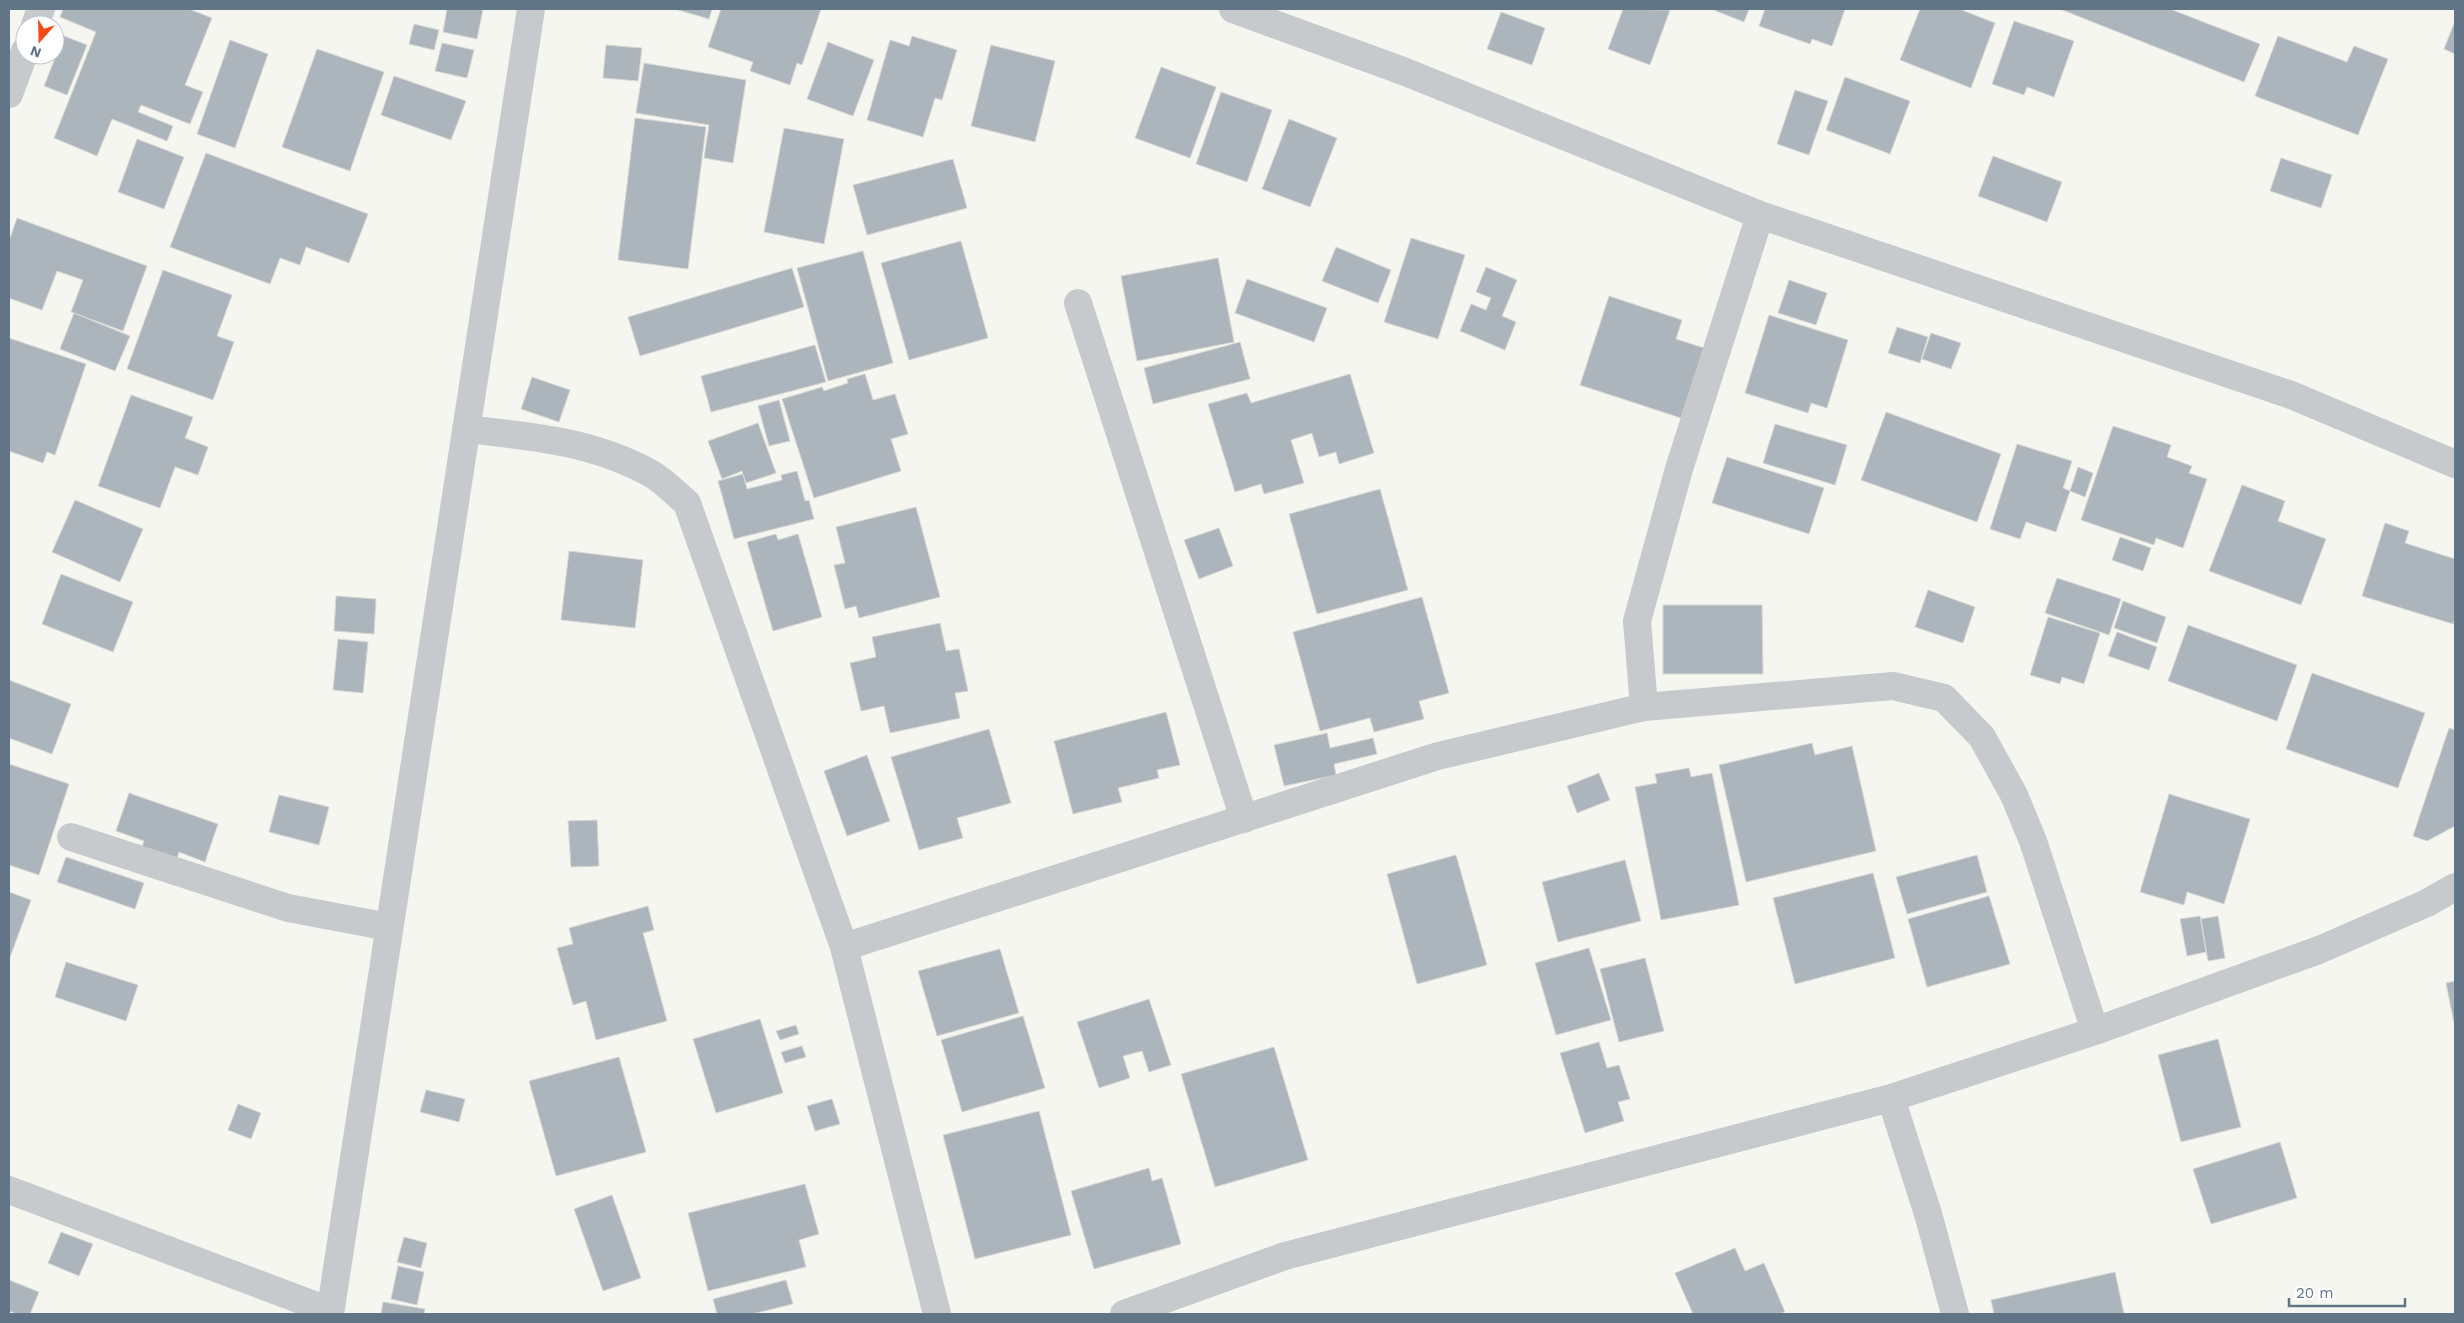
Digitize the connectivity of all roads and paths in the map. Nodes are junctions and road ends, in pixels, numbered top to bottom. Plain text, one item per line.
1 (531, 9) edge
2 (1233, 9) edge
3 (20, 65) edge
4 (9, 94) edge
5 (1760, 215) junction
6 (1078, 303) dead end
7 (466, 429) junction
8 (2455, 464) edge
9 (1644, 708) junction
10 (1244, 819) junction
11 (71, 837) dead end
12 (2455, 887) edge
13 (389, 927) junction
14 (844, 947) junction
15 (2095, 1030) junction
16 (1891, 1098) junction
17 (9, 1190) edge
18 (330, 1313) edge
19 (937, 1314) edge
20 (1124, 1314) edge
21 (1954, 1314) edge

1 - 7 street
2 - 5 street
3 - 4 street
5 - 8 street
5 - 9 street
6 - 10 street
7 - 13 street
7 - 14 street
9 - 10 street
9 - 15 street
10 - 14 street
11 - 13 street
12 - 15 street
13 - 18 street
14 - 19 street
15 - 16 street
16 - 20 street
16 - 21 street
17 - 18 street

